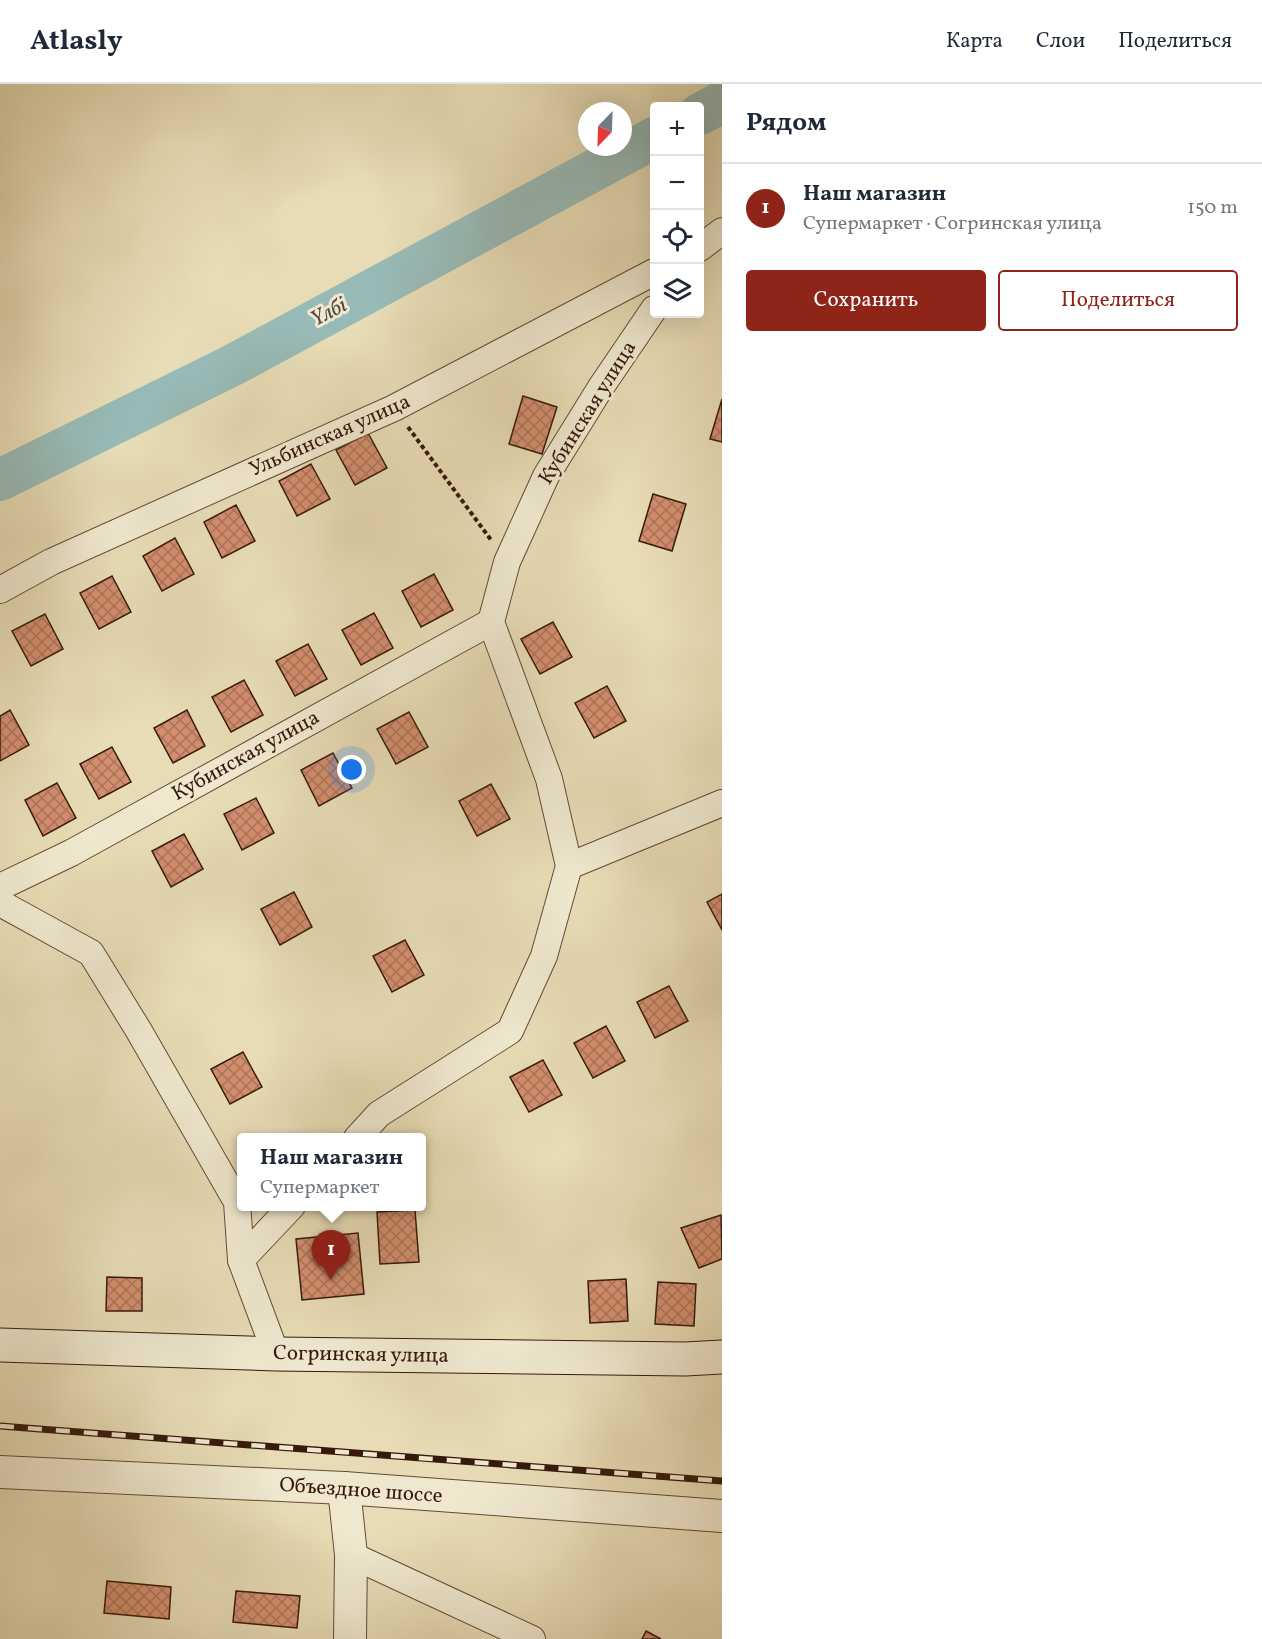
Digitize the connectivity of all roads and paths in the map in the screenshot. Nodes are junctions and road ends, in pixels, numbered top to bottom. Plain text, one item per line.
1 (722, 231) edge
2 (704, 244) edge
3 (650, 274) edge
4 (650, 315) edge
5 (394, 408) junction
6 (507, 562) junction
7 (0, 590) edge
8 (490, 622) junction
9 (722, 803) edge
10 (569, 866) junction
11 (0, 887) edge
12 (0, 903) edge
13 (361, 1133) edge
14 (237, 1202) edge
15 (238, 1211) edge
16 (287, 1211) edge
17 (241, 1260) junction
18 (0, 1345) edge
19 (276, 1354) junction
20 (722, 1357) edge
21 (0, 1472) edge
22 (344, 1488) junction
23 (722, 1516) edge
24 (351, 1556) junction
25 (350, 1639) edge
26 (532, 1639) edge

1 - 2 street
3 - 5 street, Ульбинская улица
4 - 6 street, Кубинская улица
5 - 6 path
5 - 7 street, Ульбинская улица
6 - 8 street, Кубинская улица
8 - 10 street
8 - 11 street, Кубинская улица
9 - 10 street
10 - 13 street
12 - 14 street
15 - 17 street
16 - 17 street
17 - 19 street
18 - 19 main road, Согринская улица
19 - 20 main road, Согринская улица
21 - 22 street, Объездное шоссе
22 - 23 street, Объездное шоссе
22 - 24 street
24 - 25 street
24 - 26 street

